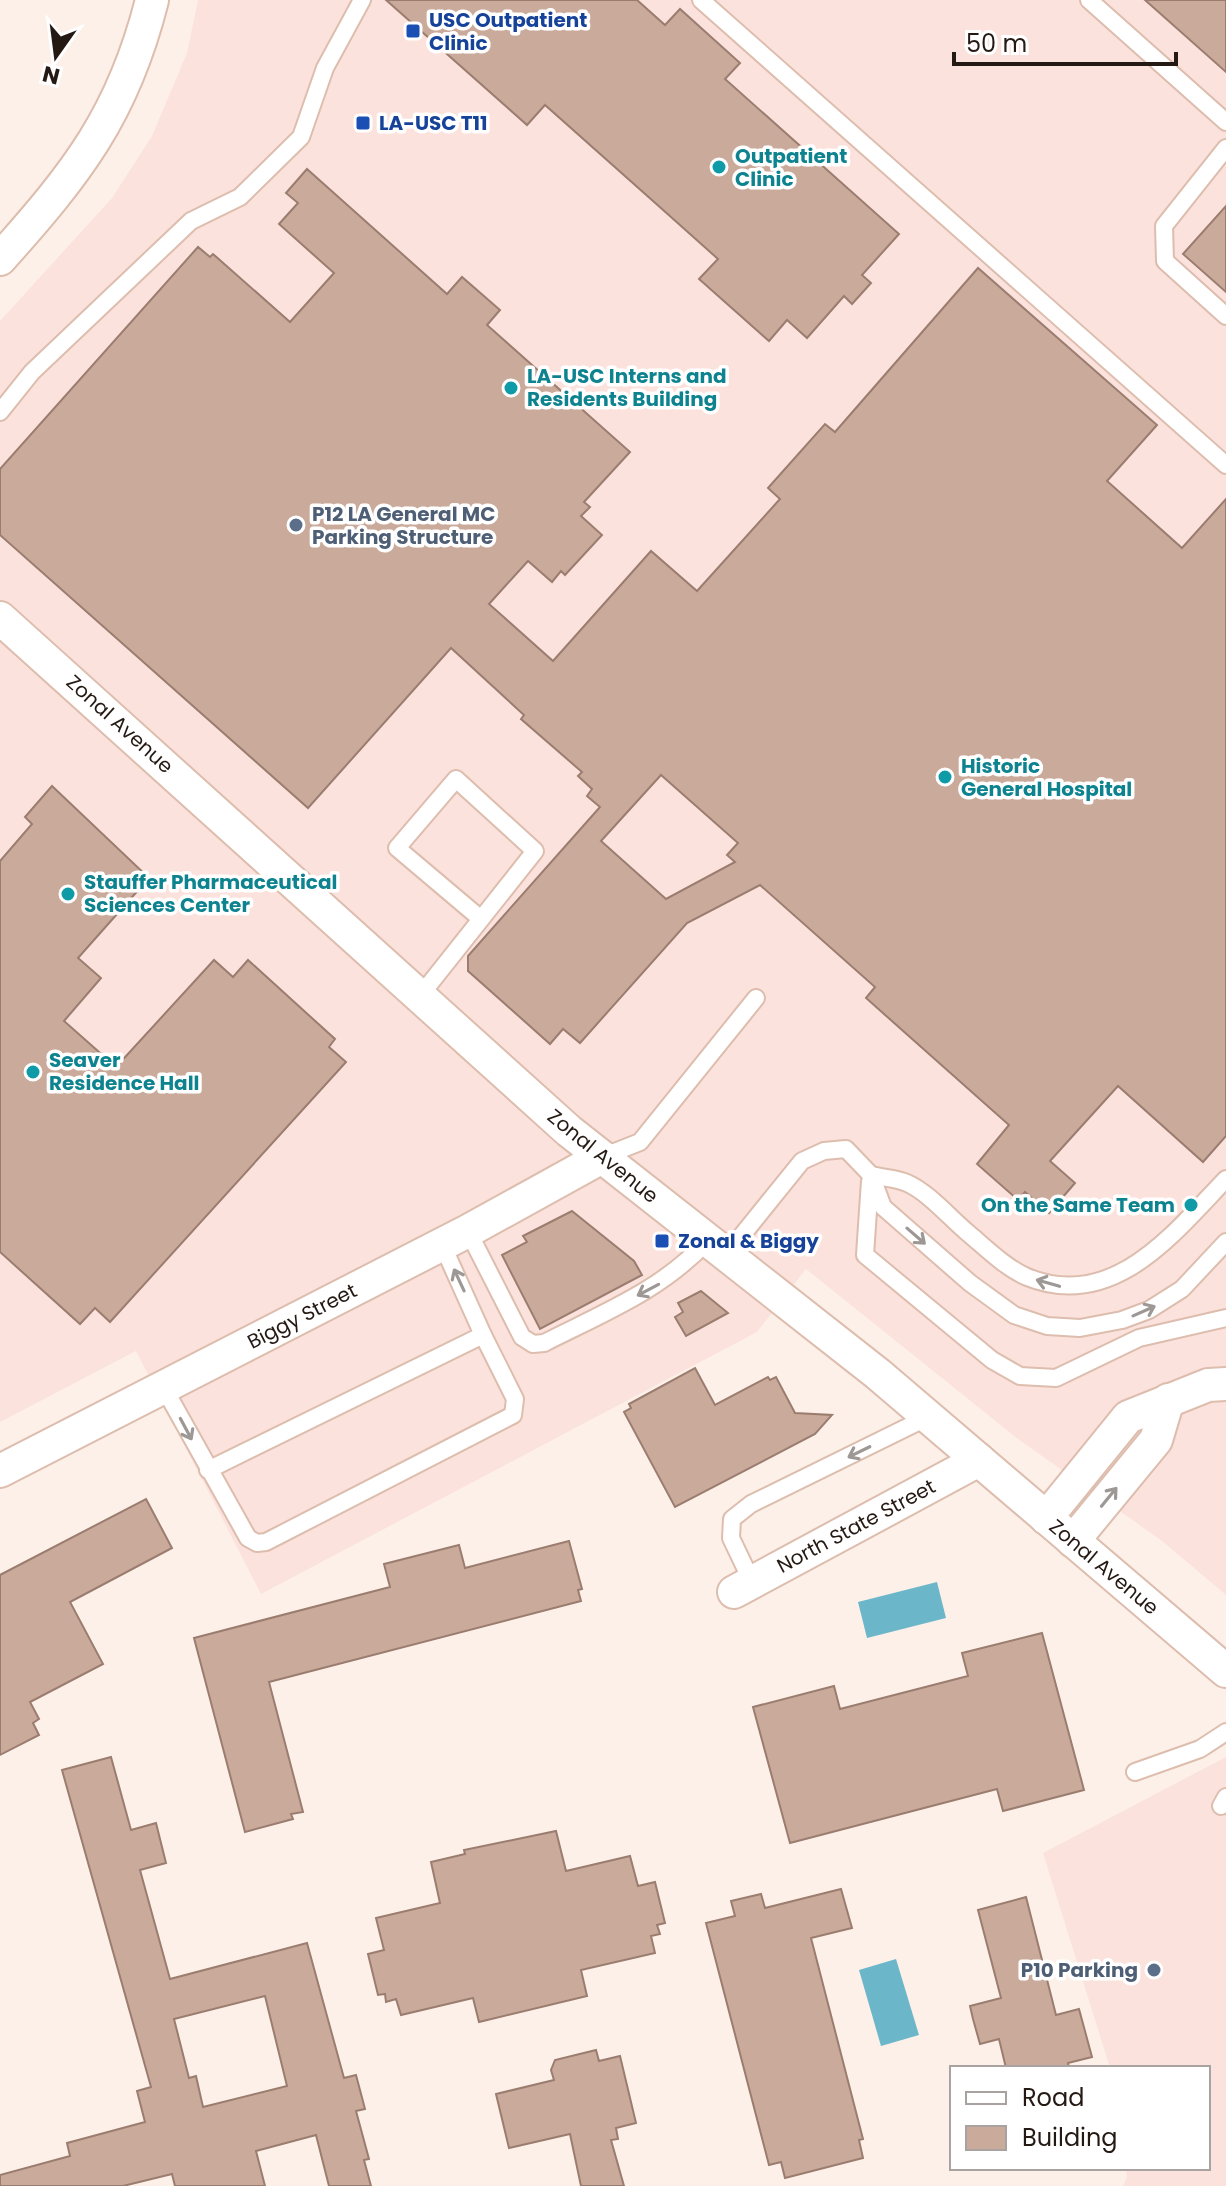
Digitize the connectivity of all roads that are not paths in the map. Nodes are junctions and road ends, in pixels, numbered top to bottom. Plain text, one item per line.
1 (152, 0) edge
2 (362, 0) edge
3 (701, 0) edge
4 (1089, 0) edge
5 (1226, 122) edge
6 (1226, 148) edge
7 (0, 259) edge
8 (1226, 316) edge
9 (0, 412) edge
10 (1226, 465) edge
11 (0, 618) edge
12 (481, 919) junction
13 (420, 996) junction
14 (756, 998) dead end
15 (602, 1157) junction
16 (871, 1175) junction
17 (1226, 1179) edge
18 (455, 1237) junction
19 (1226, 1242) edge
20 (717, 1248) junction
21 (1226, 1318) edge
22 (483, 1335) junction
23 (1226, 1384) edge
24 (164, 1388) junction
25 (1168, 1400) junction
26 (928, 1417) junction
27 (979, 1460) junction
28 (208, 1470) junction
29 (0, 1471) edge
30 (1046, 1518) junction
31 (1073, 1541) junction
32 (743, 1587) joint
33 (1226, 1671) edge
34 (1226, 1732) edge
35 (1135, 1772) dead end

1 - 7 street
2 - 9 lane
3 - 10 lane
4 - 5 lane
6 - 8 lane
11 - 13 street, Zonal Avenue
12 - 12 lane
12 - 13 lane
13 - 15 street, Zonal Avenue
14 - 15 lane
15 - 18 street, Biggy Street
15 - 20 street, Zonal Avenue
17 -> 16 lane
16 -> 19 lane
16 - 20 lane
16 - 21 lane
20 -> 18 lane
22 -> 18 lane
18 - 24 street, Biggy Street
20 - 26 street, Zonal Avenue
22 - 28 lane
22 - 28 lane
23 - 25 street
24 -> 28 lane
24 - 29 street, Biggy Street
25 - 30 street
31 -> 25 street
26 - 27 street, Zonal Avenue
26 -> 32 lane
27 - 30 street, Zonal Avenue
27 - 32 street, North State Street
30 - 31 street, Zonal Avenue
31 - 33 street, Zonal Avenue
34 - 35 lane

